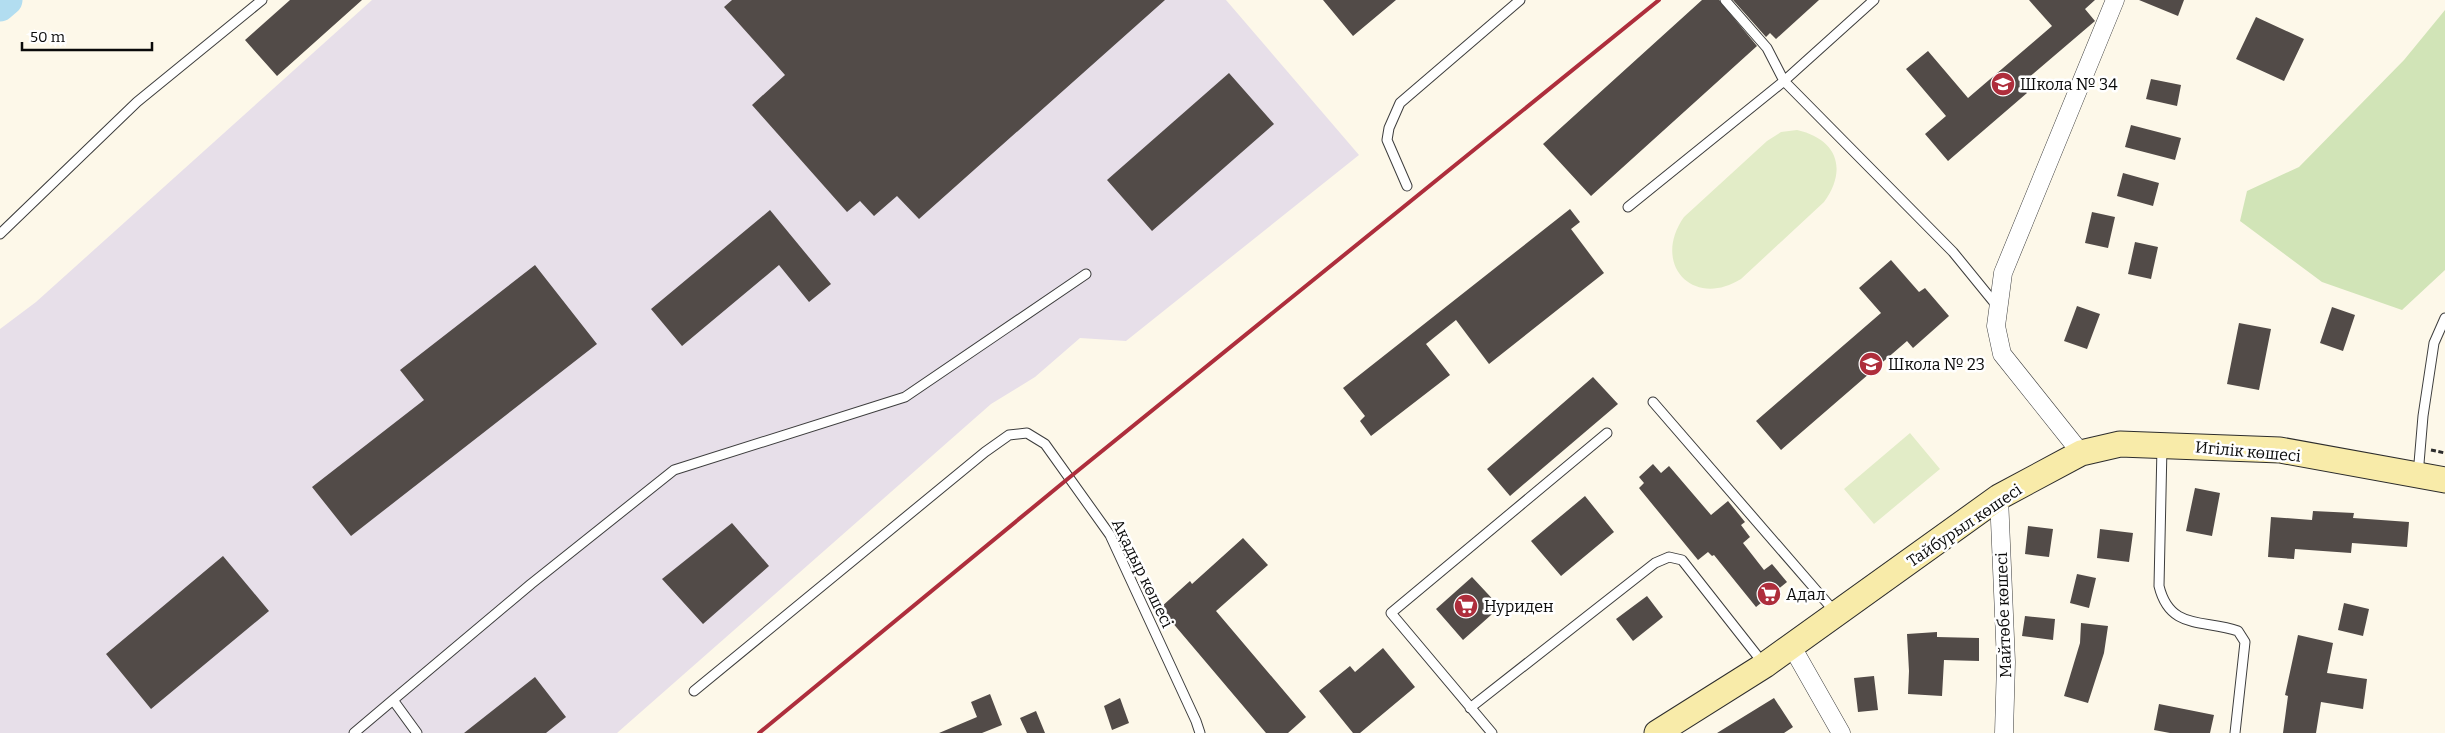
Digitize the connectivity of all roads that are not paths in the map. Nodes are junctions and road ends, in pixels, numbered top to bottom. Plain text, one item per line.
1 (262, 0) edge
2 (1520, 0) edge
3 (1725, 0) edge
4 (1874, 0) edge
5 (2115, 0) edge
6 (1784, 81) junction
7 (1407, 186) dead end
8 (1628, 207) dead end
9 (0, 234) edge
10 (1086, 274) dead end
11 (1997, 306) junction
12 (2445, 318) edge
13 (1653, 402) dead end
14 (1607, 433) dead end
15 (2162, 444) junction
16 (2081, 452) junction
17 (2418, 475) junction
18 (2445, 480) edge
19 (1999, 497) junction
20 (1836, 614) junction
21 (1791, 646) junction
22 (1765, 665) junction
23 (694, 691) dead end
24 (393, 700) junction
25 (1470, 708) junction
26 (354, 733) edge
27 (417, 733) edge
28 (1200, 733) edge
29 (1492, 733) edge
30 (1657, 733) edge
31 (1841, 733) edge
32 (2004, 733) edge
33 (2235, 733) edge

1 - 9 lane
2 - 7 lane
3 - 6 lane
4 - 6 lane
5 - 11 street
6 - 8 lane
6 - 11 lane
10 - 24 lane
11 - 16 street
12 - 17 lane
13 - 20 lane
14 - 25 lane
15 - 16 main road, Игілік көшесі
15 - 17 main road, Игілік көшесі
15 - 33 lane
16 - 19 main road, Тайбурыл көшесі
17 - 18 main road, Игілік көшесі
19 - 20 main road, Тайбурыл көшесі
19 - 32 street, Майтөбе көшесі
20 - 21 main road, Тайбурыл көшесі
21 - 22 main road, Тайбурыл көшесі
21 - 31 street
22 - 25 lane
22 - 30 main road, Тайбурыл көшесі
23 - 28 lane, Ақадыр көшесі
24 - 26 lane
24 - 27 lane
25 - 29 lane

